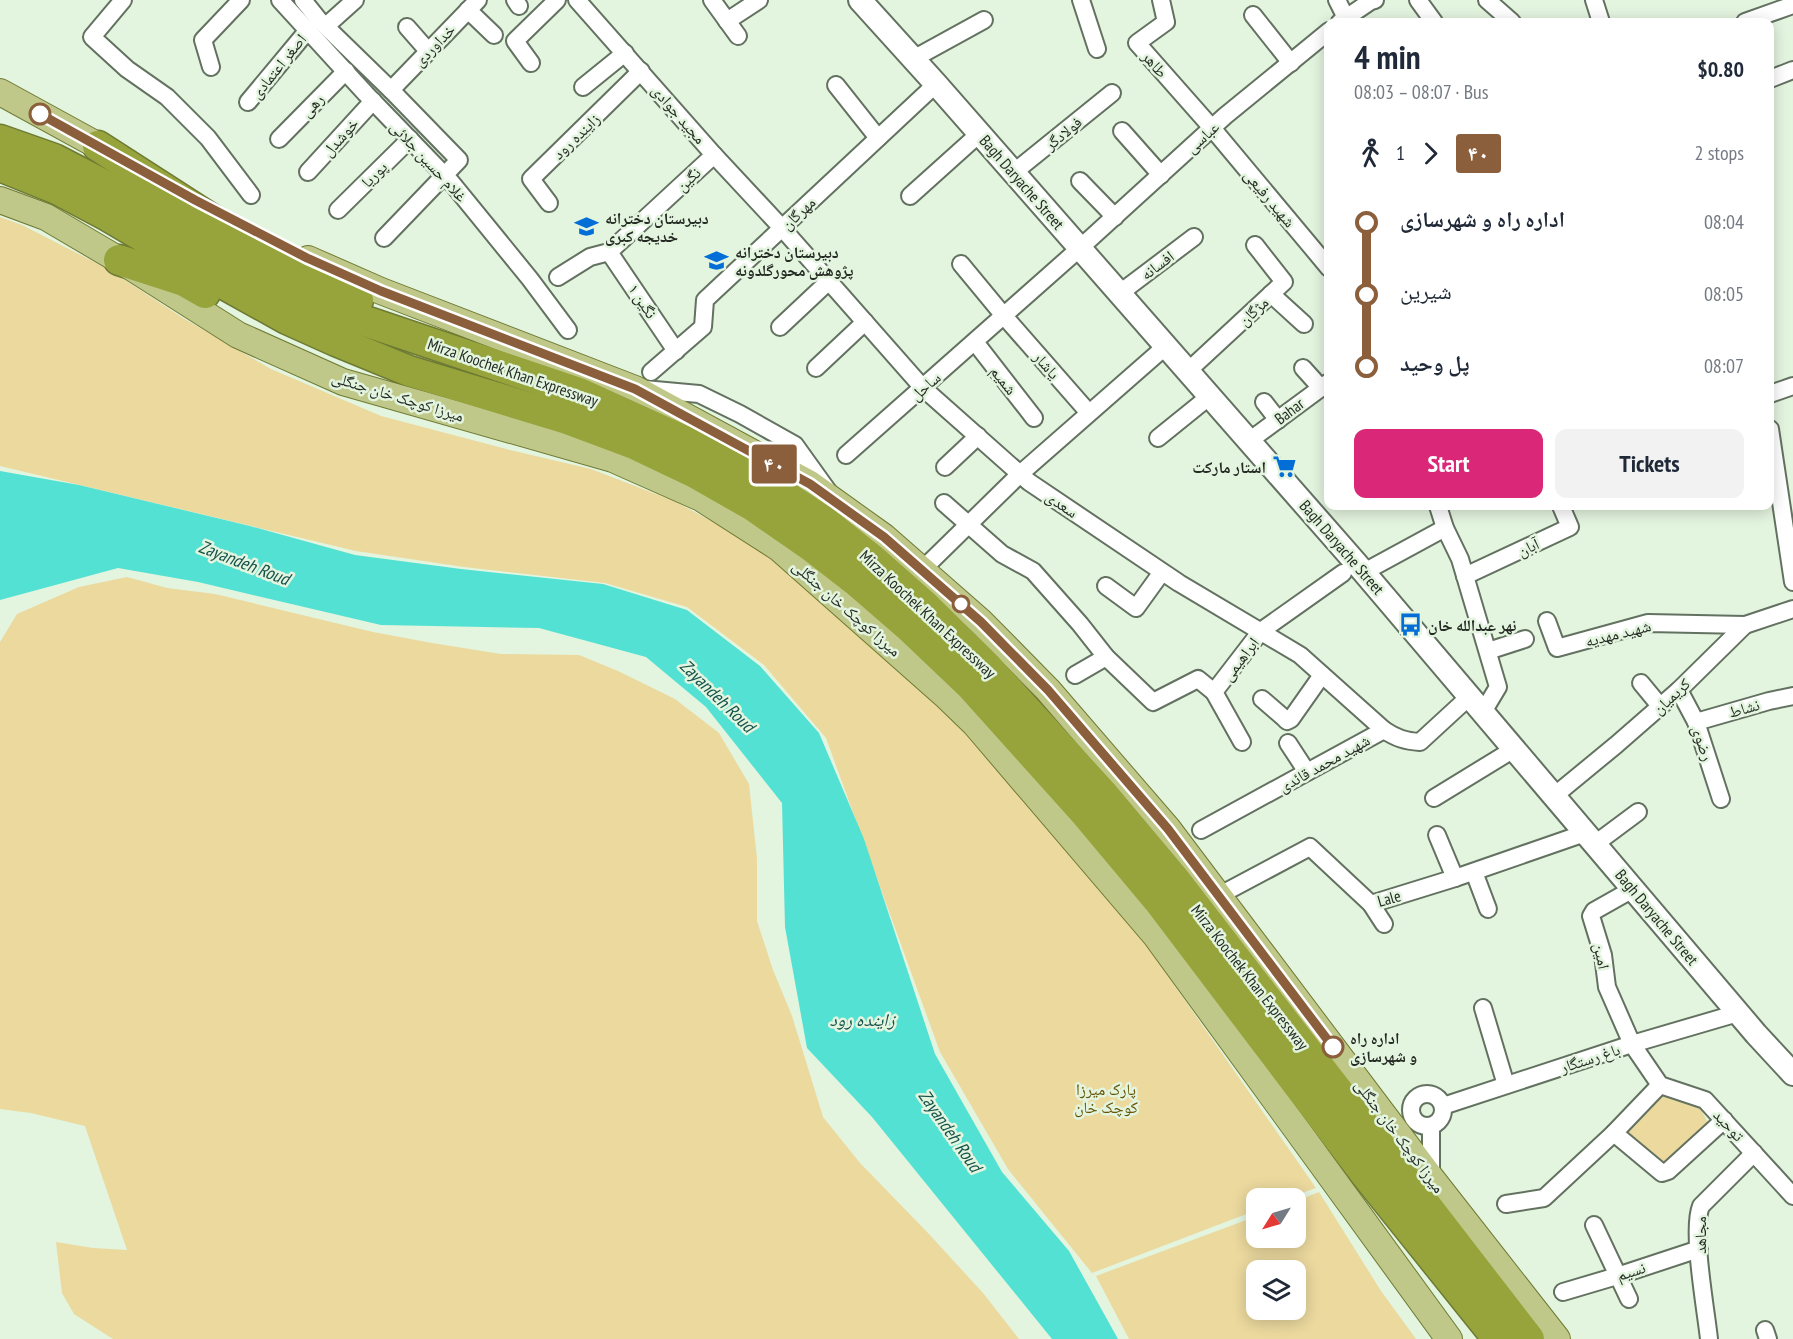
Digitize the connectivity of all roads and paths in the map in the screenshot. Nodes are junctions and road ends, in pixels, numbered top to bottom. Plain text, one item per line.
1 (123, 0) edge
2 (241, 0) edge
3 (280, 0) edge
4 (303, 0) edge
5 (355, 0) edge
6 (557, 0) edge
7 (577, 0) edge
8 (712, 0) edge
9 (759, 0) edge
10 (860, 0) edge
11 (1081, 0) edge
12 (1161, 0) edge
13 (1337, 0) edge
14 (1375, 0) edge
15 (1418, 0) edge
16 (1487, 0) edge
17 (1594, 0) edge
18 (473, 5) edge
19 (1793, 5) edge
20 (1253, 15) dead end
21 (1342, 18) edge
22 (1346, 18) edge
23 (1431, 18) edge
24 (1507, 18) edge
25 (1600, 18) edge
26 (1756, 18) edge
27 (984, 20) dead end
28 (727, 21) junction
29 (326, 27) junction
30 (407, 27) dead end
31 (308, 30) junction
32 (494, 35) dead end
33 (738, 36) dead end
34 (1324, 41) edge
35 (1097, 49) dead end
36 (428, 51) junction
37 (625, 53) junction
38 (913, 59) junction
39 (531, 63) dead end
40 (1291, 63) junction
41 (211, 67) dead end
42 (1793, 70) edge
43 (346, 71) junction
44 (641, 71) junction
45 (1774, 77) edge
46 (936, 84) junction
47 (836, 85) dead end
48 (583, 87) dead end
49 (392, 90) junction
50 (5, 92) edge
51 (1112, 93) dead end
52 (373, 101) junction
53 (248, 102) dead end
54 (1212, 129) junction
55 (1122, 131) dead end
56 (432, 132) junction
57 (979, 134) junction
58 (878, 138) junction
59 (279, 139) dead end
60 (413, 143) junction
61 (98, 146) junction
62 (714, 155) junction
63 (10, 157) edge
64 (308, 172) dead end
65 (1013, 172) junction
66 (444, 175) junction
67 (1161, 175) junction
68 (1080, 181) dead end
69 (251, 195) dead end
70 (910, 196) dead end
71 (0, 200) edge
72 (549, 203) dead end
73 (338, 210) dead end
74 (1115, 217) junction
75 (782, 228) junction
76 (1194, 237) dead end
77 (384, 238) dead end
78 (1255, 245) dead end
79 (1080, 248) junction
80 (609, 252) junction
81 (119, 260) junction
82 (1324, 262) edge
83 (961, 264) dead end
84 (558, 277) dead end
85 (829, 281) junction
86 (1120, 293) junction
87 (1271, 294) junction
88 (1004, 316) junction
89 (865, 322) junction
90 (1304, 324) dead end
91 (780, 327) dead end
92 (568, 330) dead end
93 (416, 338) junction
94 (975, 342) junction
95 (1166, 346) junction
96 (676, 351) junction
97 (816, 368) dead end
98 (1303, 368) dead end
99 (1188, 371) junction
100 (643, 381) junction
101 (1324, 384) edge
102 (1324, 386) edge
103 (1793, 386) edge
104 (923, 388) junction
105 (1774, 393) edge
106 (1210, 396) junction
107 (503, 399) junction
108 (1264, 402) dead end
109 (1089, 413) junction
110 (1034, 418) dead end
111 (1278, 420) junction
112 (978, 436) junction
113 (1158, 438) dead end
114 (1250, 441) junction
115 (846, 455) dead end
116 (1774, 456) edge
117 (945, 467) dead end
118 (1020, 474) junction
119 (944, 503) dead end
120 (1439, 510) edge
121 (1563, 510) edge
122 (968, 526) junction
123 (1445, 528) junction
124 (922, 570) junction
125 (1162, 572) junction
126 (1354, 572) junction
127 (1465, 576) junction
128 (1793, 582) edge
129 (1106, 586) dead end
130 (1793, 609) edge
131 (1547, 621) dead end
132 (1745, 625) junction
133 (1261, 631) junction
134 (1525, 639) dead end
135 (1488, 651) junction
136 (1106, 657) junction
137 (1075, 675) dead end
138 (1322, 675) junction
139 (1641, 682) dead end
140 (1679, 690) junction
141 (1214, 692) junction
142 (1793, 696) edge
143 (1262, 699) dead end
144 (1476, 704) junction
145 (1660, 706) junction
146 (1696, 722) junction
147 (1383, 730) junction
148 (1242, 742) dead end
149 (1288, 743) dead end
150 (1514, 749) junction
151 (1307, 772) junction
152 (1554, 796) junction
153 (1434, 798) dead end
154 (1721, 799) dead end
155 (1638, 812) dead end
156 (1201, 830) dead end
157 (1437, 835) dead end
158 (1590, 838) junction
159 (1474, 872) junction
160 (1455, 878) junction
161 (1633, 889) junction
162 (1218, 896) junction
163 (1371, 904) junction
164 (1488, 909) dead end
165 (1384, 924) dead end
166 (1483, 1008) dead end
167 (1738, 1013) junction
168 (1632, 1044) junction
169 (1793, 1074) edge
170 (1506, 1085) junction
171 (1660, 1085) junction
172 (1443, 1106) junction
173 (1380, 1110) junction
174 (1412, 1112) junction
175 (1724, 1120) junction
176 (1431, 1126) junction
177 (1614, 1133) junction
178 (1754, 1153) junction
179 (1364, 1172) junction
180 (1431, 1178) junction
181 (1793, 1196) edge
182 (1506, 1204) dead end
183 (1594, 1225) dead end
184 (1699, 1249) junction
185 (1617, 1276) junction
186 (1563, 1292) dead end
187 (1629, 1299) dead end
188 (1449, 1339) edge
189 (1479, 1339) edge
190 (1498, 1339) edge
191 (1529, 1339) edge
192 (1557, 1339) edge
193 (1709, 1339) edge

1 - 69 street
2 - 41 street
3 - 31 street, غلام حسین جلائی
4 - 29 street
5 - 29 street
6 - 39 street
7 - 37 street, مجید جوادی
8 - 28 street
9 - 28 street
10 - 38 street, Bagh Daryache Street
11 - 35 street
12 - 54 street, طاهر
13 - 21 street
14 - 22 street
15 - 23 street
16 - 24 street
17 - 25 street
18 - 32 street
18 - 36 street, خداوردی
19 - 26 street
20 - 40 street
27 - 38 street
28 - 33 street
29 - 49 street
30 - 36 street
31 - 43 street, غلام حسین جلائی
31 - 53 street, اصغر اعتمادی
34 - 40 street, عباسی
36 - 49 street, خداوردی
37 - 44 street, مجید جوادی
37 - 48 street
38 - 46 street, Bagh Daryache Street
40 - 54 street, عباسی
42 - 45 street
43 - 52 street, غلام حسین جلائی
43 - 59 street, رهی
44 - 62 street, مجید جوادی
44 - 72 street, زاینده رود
46 - 57 street, Bagh Daryache Street
46 - 58 street, مهرگان
47 - 58 street
49 - 56 street
50 - 61 main road, میرزا کوچک خان جنگلی
51 - 65 street, فولادگر
52 - 60 street, غلام حسین جلائی
52 - 64 street, خوشدل
54 - 67 street, عباسی
54 - 82 street, شهید رفیعی
55 - 67 street
56 - 60 street, پوریا
56 - 66 street
57 - 65 street, Bagh Daryache Street
57 - 70 street
58 - 75 street, مهرگان
60 - 66 street, غلام حسین جلائی
60 - 73 street, پوریا
61 - 93 highway
61 - 100 main road, میرزا کوچک خان جنگلی
62 - 75 street, مجید جوادی
62 - 80 street, نگین
63 - 93 highway, Mirza Koochek Khan Expressway
63 - 107 highway, Mirza Koochek Khan Expressway
65 - 79 street, Bagh Daryache Street
66 - 77 street
66 - 92 street, غلام حسین جلائی
67 - 74 street, عباسی
68 - 74 street
71 - 81 main road, میرزا کوچک خان جنگلی
74 - 79 street, عباسی
75 - 85 street, سعدی
75 - 96 street, مهرگان
76 - 86 street, افسانه
78 - 87 street, مژگان
79 - 86 street, Bagh Daryache Street
79 - 88 street, ساحل
80 - 84 street
80 - 96 street, نگین ۱
81 - 107 highway
81 - 188 main road, میرزا کوچک خان جنگلی
83 - 88 street
85 - 89 street, سعدی
85 - 91 street
86 - 95 street, Bagh Daryache Street
87 - 90 street
87 - 99 street, مژگان
88 - 94 street, ساحل
88 - 109 street, یاشار
89 - 97 street
89 - 104 street, سعدی
93 - 191 highway, Mirza Koochek Khan Expressway
94 - 104 street, ساحل
94 - 110 street, شمیم
95 - 99 street, Bagh Daryache Street
95 - 109 street
96 - 100 street, مهرگان
98 - 101 street
99 - 106 street, Bagh Daryache Street
100 - 124 main road, میرزا کوچک خان جنگلی
102 - 111 street, Bahar
103 - 105 street
104 - 112 street, سعدی
104 - 115 street, ساحل
106 - 113 street
106 - 114 street, Bagh Daryache Street
107 - 179 highway, Mirza Koochek Khan Expressway
108 - 111 street
109 - 118 street
111 - 114 street, Bahar
112 - 117 street
112 - 118 street, سعدی
114 - 126 street, Bagh Daryache Street
116 - 128 street
118 - 122 street
118 - 125 street, سعدی
119 - 122 street
120 - 123 street
121 - 127 street, آبان
122 - 124 street
122 - 136 street
123 - 126 street, ابراهیمی
123 - 127 street
124 - 162 main road, میرزا کوچک خان جنگلی
125 - 129 street
125 - 133 street, سعدی
126 - 133 street, ابراهیمی
126 - 144 street, Bagh Daryache Street
127 - 135 street
130 - 132 street, کریمیان
131 - 132 street, شهید مهدیه
132 - 140 street, کریمیان
133 - 138 street, سعدی
133 - 141 street, ابراهیمی
134 - 135 street
135 - 144 street
136 - 137 street
136 - 141 street
138 - 143 street
138 - 147 street, سعدی
139 - 145 street
140 - 145 street, کریمیان
140 - 146 street, رضوی
141 - 148 street, ابراهیمی
142 - 146 street, نشاط
144 - 147 street, شهید محمد قائدی
144 - 150 street, Bagh Daryache Street
145 - 152 street, کریمیان
146 - 154 street, رضوی
147 - 151 street, شهید محمد قائدی
149 - 151 street
150 - 152 street, Bagh Daryache Street
150 - 153 street
151 - 156 street, شهید محمد قائدی
152 - 158 street, Bagh Daryache Street
155 - 158 street, Lale
157 - 160 street
158 - 159 street, Lale
158 - 161 street, Bagh Daryache Street
159 - 160 street, Lale
159 - 164 street
160 - 163 street, Lale
161 - 167 street, Bagh Daryache Street
161 - 168 street, امین
162 - 163 street, Lale
162 - 173 main road, میرزا کوچک خان جنگلی
163 - 165 street
166 - 170 street
167 - 168 street, باغ رستگار
167 - 169 street, Bagh Daryache Street
168 - 170 street, باغ رستگار
168 - 171 street
170 - 172 street, باغ رستگار
171 - 175 street, توحید
171 - 177 street
172 - 174 street
172 - 176 street
173 - 174 street
173 - 180 main road, میرزا کوچک خان جنگلی
174 - 176 street
175 - 177 street
175 - 178 street, توحید
176 - 180 street
177 - 182 street
178 - 181 street, توحید
178 - 184 street, مجاهد
179 - 189 highway
179 - 190 highway, Mirza Koochek Khan Expressway
180 - 192 main road, میرزا کوچک خان جنگلی
183 - 185 street
184 - 185 street, نسیم
184 - 193 street, مجاهد
185 - 186 street, نسیم
185 - 187 street

